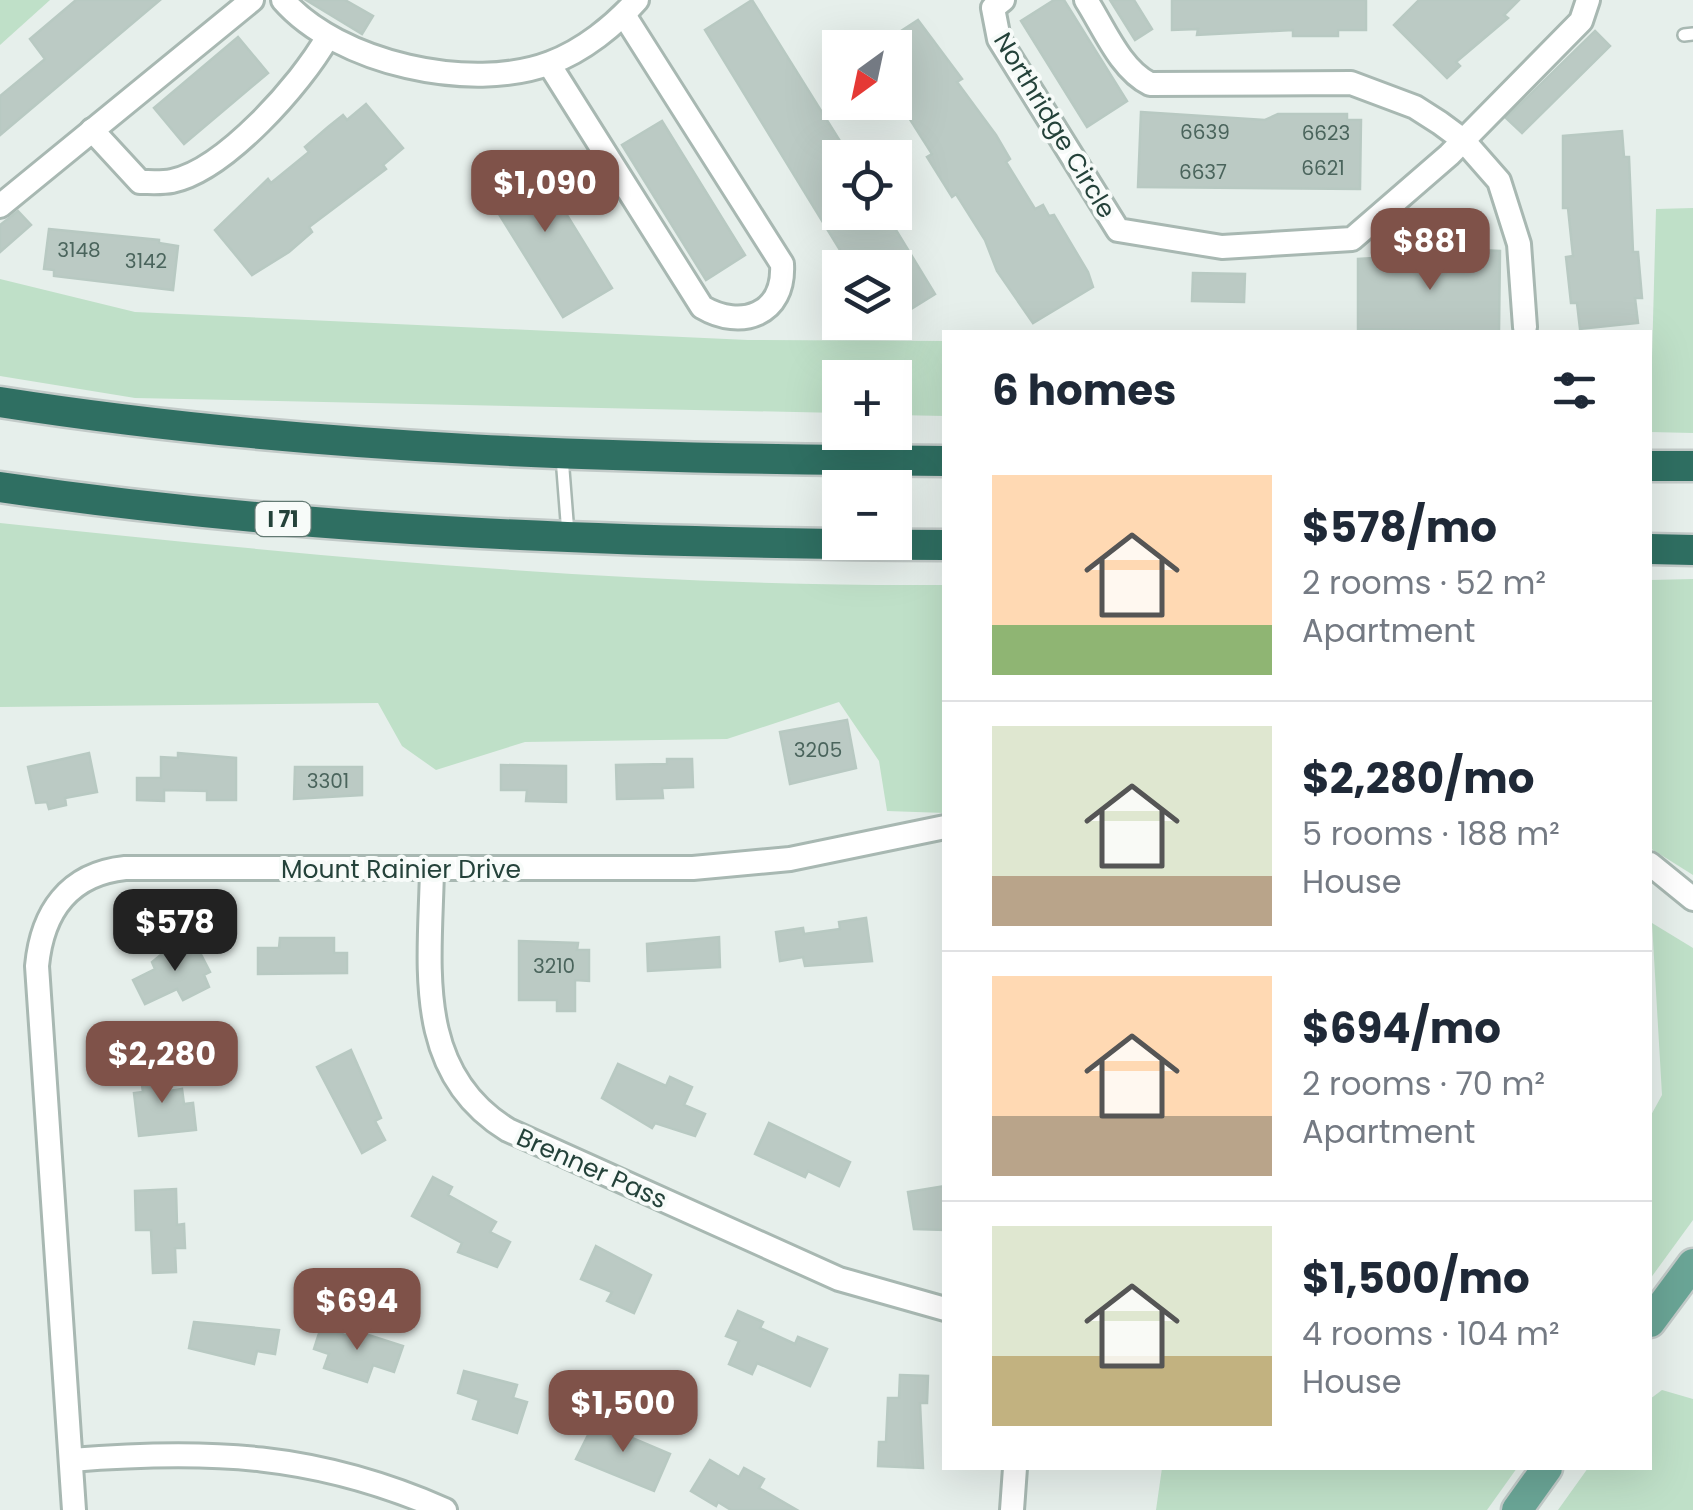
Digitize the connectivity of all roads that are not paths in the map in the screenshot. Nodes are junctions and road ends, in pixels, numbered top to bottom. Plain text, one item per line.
1 (252, 0) edge
2 (283, 0) edge
3 (1004, 0) edge
4 (1086, 0) edge
5 (1588, 0) edge
6 (631, 8) edge
7 (327, 38) junction
8 (550, 64) junction
9 (92, 130) junction
10 (1463, 140) junction
11 (0, 206) edge
12 (1526, 327) dead end
13 (0, 402) edge
14 (562, 455) junction
15 (942, 461) edge
16 (1652, 466) edge
17 (1693, 466) edge
18 (0, 487) edge
19 (568, 538) junction
20 (942, 545) edge
21 (1652, 550) edge
22 (1693, 550) edge
23 (942, 829) edge
24 (1652, 866) edge
25 (432, 870) junction
26 (1693, 899) edge
27 (1693, 1264) edge
28 (942, 1308) edge
29 (1652, 1319) edge
30 (71, 1460) junction
31 (1015, 1470) edge
32 (1546, 1470) edge
33 (74, 1510) edge
34 (445, 1510) edge
35 (1012, 1510) edge
36 (1516, 1510) edge

1 - 9 street
2 - 7 street
3 - 10 street, Northridge Circle
4 - 10 street
5 - 10 street, Northridge Circle
6 - 8 street
6 - 8 street
7 - 8 street
7 - 9 street
9 - 11 street
10 - 12 street
13 - 14 highway
14 - 15 highway
14 - 19 lane
16 - 17 highway
18 - 19 highway, I 71
19 - 20 highway, I 71
21 - 22 highway
23 - 25 street, Mount Rainier Drive
24 - 26 street
25 - 28 street, Brenner Pass
25 - 30 street, Mount Rainier Drive
27 - 29 main road
30 - 33 street, Mount Rainier Drive
30 - 34 street
31 - 35 street
32 - 36 main road

